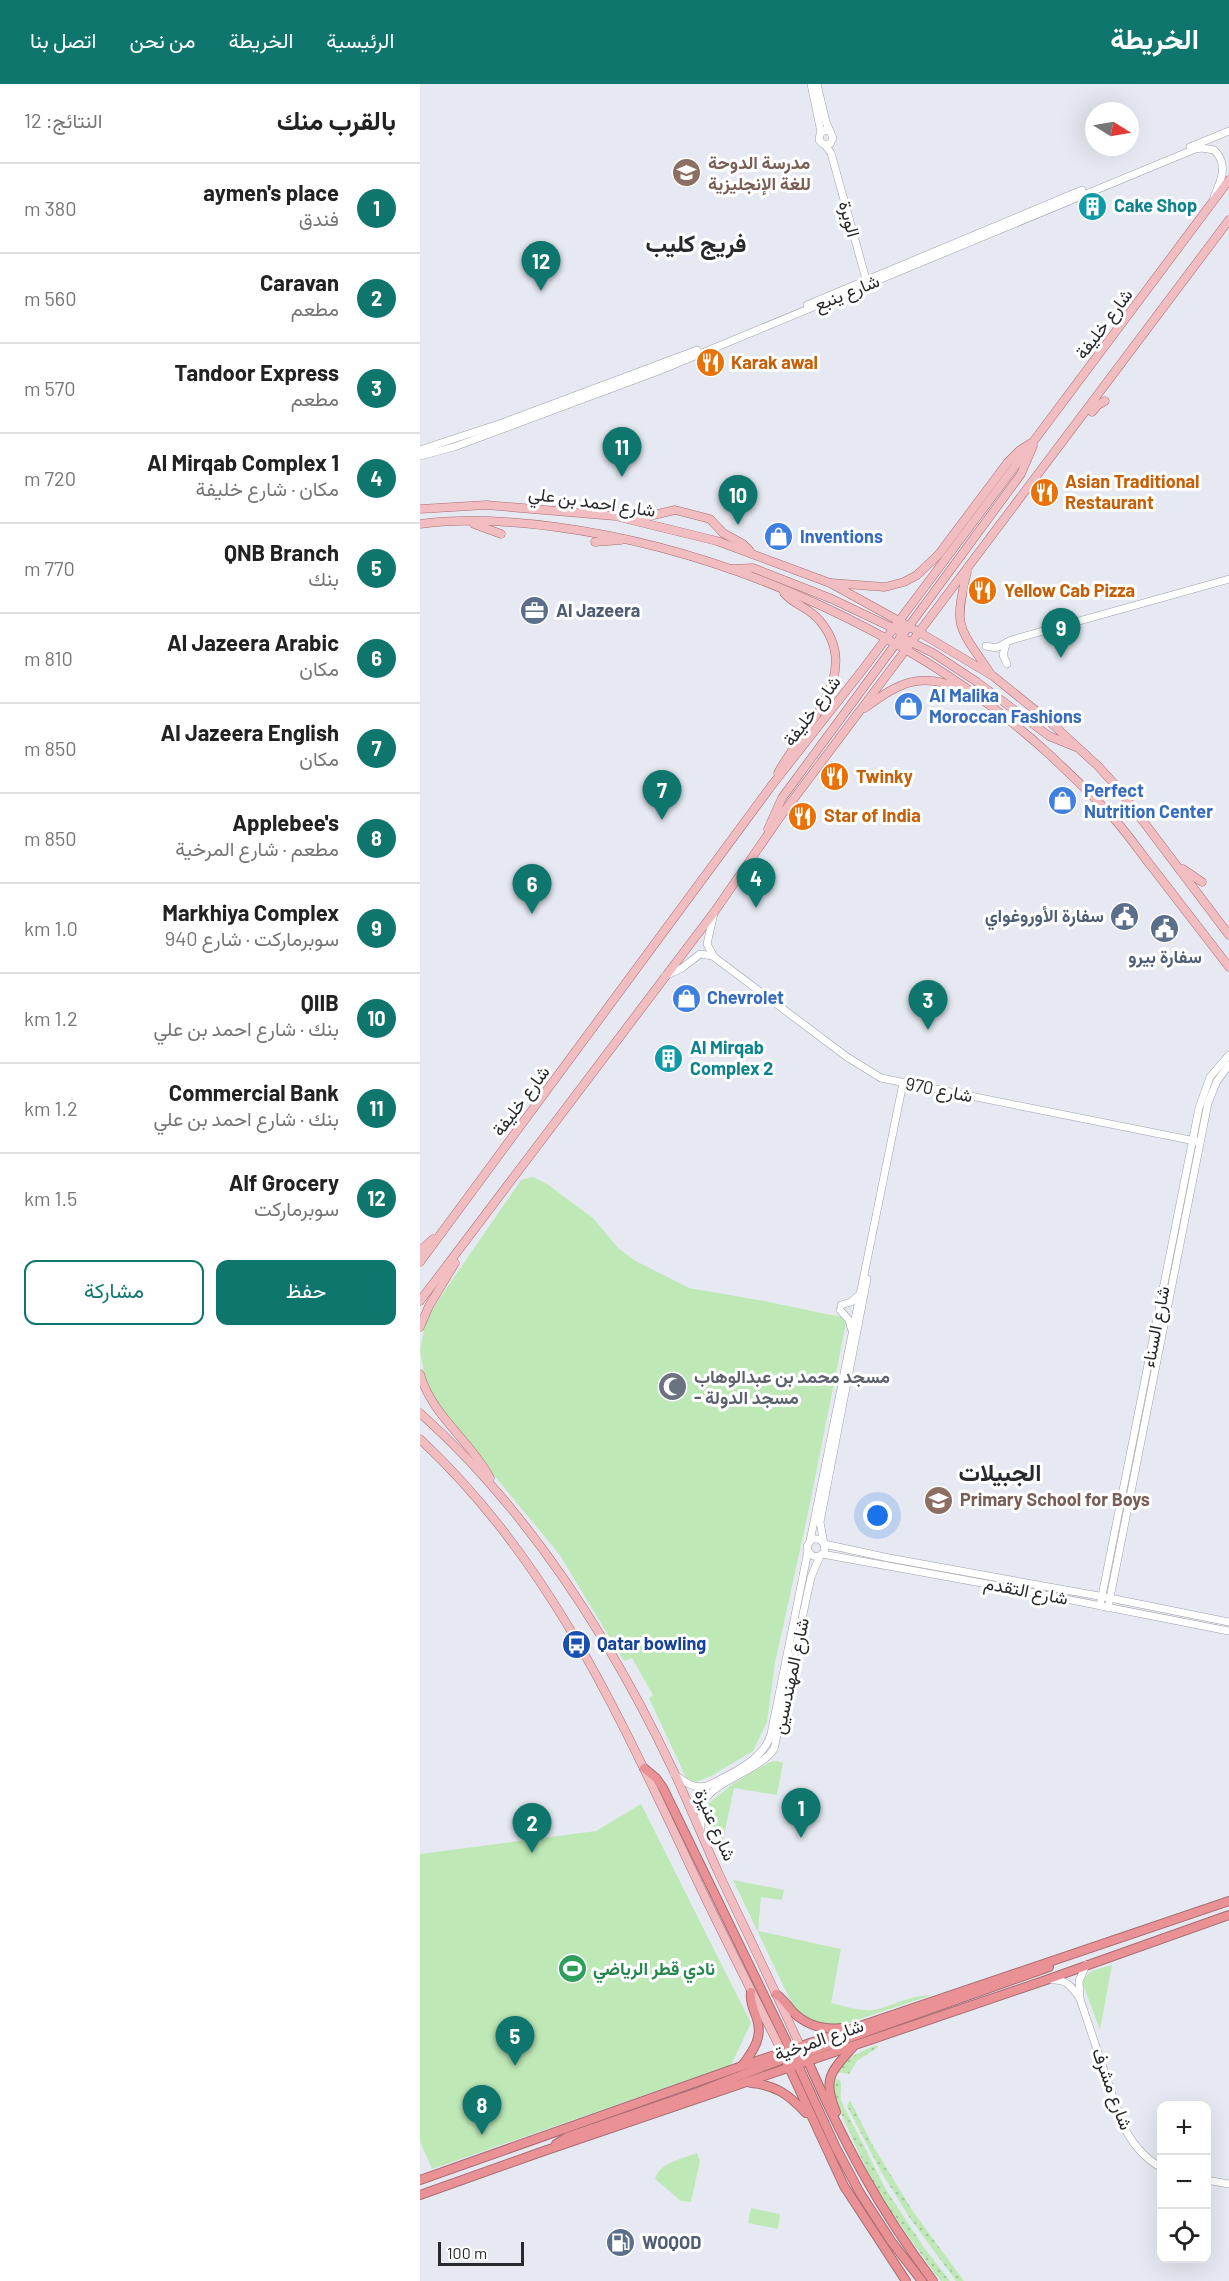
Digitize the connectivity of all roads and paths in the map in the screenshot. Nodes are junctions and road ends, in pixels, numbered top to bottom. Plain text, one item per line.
1 (811, 84) edge
2 (817, 84) edge
3 (830, 131) junction
4 (1229, 131) edge
5 (821, 132) junction
6 (828, 143) junction
7 (1176, 154) junction
8 (1229, 180) edge
9 (1093, 188) junction
10 (1210, 205) junction
11 (1229, 220) edge
12 (862, 267) junction
13 (878, 275) junction
14 (867, 283) junction
15 (1105, 401) dead end
16 (1035, 441) junction
17 (1059, 448) junction
18 (420, 450) edge
19 (420, 456) edge
20 (420, 509) edge
21 (615, 516) junction
22 (467, 522) junction
23 (420, 524) edge
24 (501, 534) dead end
25 (630, 540) junction
26 (595, 542) dead end
27 (751, 552) junction
28 (968, 567) junction
29 (729, 569) junction
30 (1229, 579) edge
31 (830, 583) junction
32 (782, 590) junction
33 (898, 621) junction
34 (919, 632) junction
35 (901, 634) junction
36 (885, 639) junction
37 (912, 641) junction
38 (1006, 644) junction
39 (986, 646) dead end
40 (905, 650) junction
41 (1007, 664) dead end
42 (993, 676) junction
43 (981, 699) junction
44 (856, 716) junction
45 (1077, 747) junction
46 (772, 785) junction
47 (761, 845) junction
48 (1177, 865) junction
49 (1202, 882) dead end
50 (715, 911) junction
51 (1229, 935) edge
52 (708, 937) junction
53 (714, 957) junction
54 (692, 959) junction
55 (1229, 967) edge
56 (665, 976) junction
57 (1229, 1055) edge
58 (1229, 1065) edge
59 (903, 1083) junction
60 (1197, 1142) junction
61 (449, 1223) junction
62 (873, 1235) junction
63 (468, 1239) junction
64 (420, 1251) edge
65 (420, 1262) edge
66 (859, 1295) junction
67 (420, 1301) edge
68 (420, 1327) edge
69 (851, 1333) junction
70 (420, 1374) edge
71 (420, 1413) edge
72 (420, 1439) edge
73 (496, 1490) junction
74 (810, 1541) junction
75 (823, 1543) junction
76 (808, 1551) junction
77 (821, 1555) junction
78 (1106, 1598) junction
79 (1100, 1606) junction
80 (1108, 1608) junction
81 (1229, 1622) edge
82 (1229, 1631) edge
83 (644, 1768) junction
84 (674, 1774) junction
85 (700, 1833) junction
86 (1229, 1901) edge
87 (1229, 1914) edge
88 (1067, 1957) junction
89 (1086, 1965) junction
90 (1046, 1980) junction
91 (752, 1992) junction
92 (776, 1994) junction
93 (1080, 1999) junction
94 (855, 2027) junction
95 (855, 2045) junction
96 (795, 2057) junction
97 (742, 2066) junction
98 (746, 2083) junction
99 (811, 2117) junction
100 (839, 2133) junction
101 (552, 2148) junction
102 (1157, 2165) edge
103 (420, 2180) edge
104 (1211, 2181) edge
105 (1229, 2184) edge
106 (420, 2196) edge
107 (906, 2281) edge
108 (922, 2281) edge
109 (933, 2281) edge

1 - 5 street
2 - 3 street
3 - 5 street
3 - 6 street
4 - 7 street, شارع ينبع
5 - 6 street
6 - 12 street, الوبرة
7 - 9 street, شارع ينبع
7 - 10 street, شارع ينبع
8 - 10 main road, شارع خليفة
9 - 13 street, شارع ينبع
9 - 14 street, شارع ينبع
10 - 16 main road, شارع خليفة
11 - 17 main road, شارع خليفة
12 - 13 street
12 - 14 street, الوبرة
13 - 14 street, شارع ينبع
14 - 18 street, شارع ينبع
14 - 19 street, شارع ينبع
15 - 17 main road
16 - 31 main road
16 - 33 main road, شارع خليفة
16 - 35 main road
17 - 28 main road, شارع خليفة
20 - 21 main road, شارع احمد بن علي
21 - 27 main road, شارع احمد بن علي
21 - 27 main road
22 - 23 main road, شارع احمد بن علي
22 - 24 main road
22 - 25 main road, شارع احمد بن علي
25 - 26 main road
25 - 29 main road, شارع احمد بن علي
27 - 31 main road, شارع احمد بن علي
28 - 34 main road, شارع خليفة
28 - 42 main road
29 - 32 main road, شارع احمد بن علي
29 - 35 main road
30 - 38 street
31 - 33 main road, شارع احمد بن علي
32 - 36 main road, شارع احمد بن علي
32 - 46 main road
33 - 35 main road, شارع خليفة
34 - 35 main road, شارع احمد بن علي
34 - 37 main road, شارع خليفة
34 - 42 main road, شارع احمد بن علي
35 - 36 main road, شارع خليفة
35 - 36 main road, شارع احمد بن علي
35 - 37 main road
35 - 40 main road
35 - 47 main road
36 - 46 main road, شارع خليفة
37 - 40 main road, شارع خليفة
37 - 45 main road
38 - 39 street
38 - 41 street
40 - 43 main road
40 - 44 main road, شارع خليفة
42 - 45 main road
43 - 44 main road
43 - 55 main road
44 - 47 main road, شارع خليفة
45 - 48 main road
46 - 61 main road, شارع خليفة
47 - 50 main road, شارع خليفة
48 - 49 main road
48 - 51 main road
50 - 52 street
50 - 56 main road, شارع خليفة
52 - 53 street
52 - 54 street
53 - 54 street
53 - 59 street, شارع 970
54 - 56 street
56 - 63 main road, شارع خليفة
57 - 60 street, شارع السناء
58 - 60 street, شارع السناء
59 - 60 street, شارع 970
59 - 62 street
60 - 78 street, شارع السناء
61 - 64 main road
61 - 65 main road, شارع خليفة
62 - 66 street
62 - 75 street
63 - 67 main road, شارع خليفة
63 - 68 main road
66 - 69 street
66 - 69 street
69 - 74 street
70 - 73 main road
71 - 73 main road, شارع عنيزة
72 - 83 main road, شارع عنيزة
73 - 84 main road, شارع عنيزة
74 - 75 street
74 - 76 street
75 - 77 street
75 - 78 street, شارع التقدم
76 - 77 street
76 - 84 street, شارع المهندسين
77 - 79 street, شارع التقدم
77 - 85 street, شارع المهندسين
78 - 79 street, شارع السناء
78 - 80 street, شارع السناء
78 - 81 street, شارع التقدم
79 - 80 street, شارع التقدم
80 - 82 street, شارع التقدم
83 - 91 main road, شارع عنيزة
83 - 96 highway
84 - 85 main road, شارع عنيزة
85 - 92 main road, شارع عنيزة
86 - 88 highway, شارع المرخية
87 - 89 highway, شارع المرخية
88 - 94 highway, شارع المرخية
88 - 96 highway
89 - 90 highway, شارع المرخية
89 - 93 street, شارع مشرف
90 - 93 street
90 - 95 highway, شارع المرخية
91 - 96 main road, شارع عنيزة
91 - 97 highway
92 - 94 highway
92 - 96 main road, شارع عنيزة
93 - 102 street, شارع مشرف
94 - 96 highway, شارع المرخية
95 - 96 highway, شارع المرخية
95 - 100 highway
96 - 97 highway, شارع المرخية
96 - 98 highway, شارع المرخية
96 - 99 highway, شارع عنيزة
96 - 100 highway, شارع عنيزة
96 - 101 highway
96 - 108 highway
97 - 103 highway, شارع المرخية
98 - 99 highway
98 - 101 highway, شارع المرخية
99 - 107 highway, شارع عنيزة
100 - 109 highway, شارع عنيزة
101 - 106 highway, شارع المرخية
104 - 105 street

